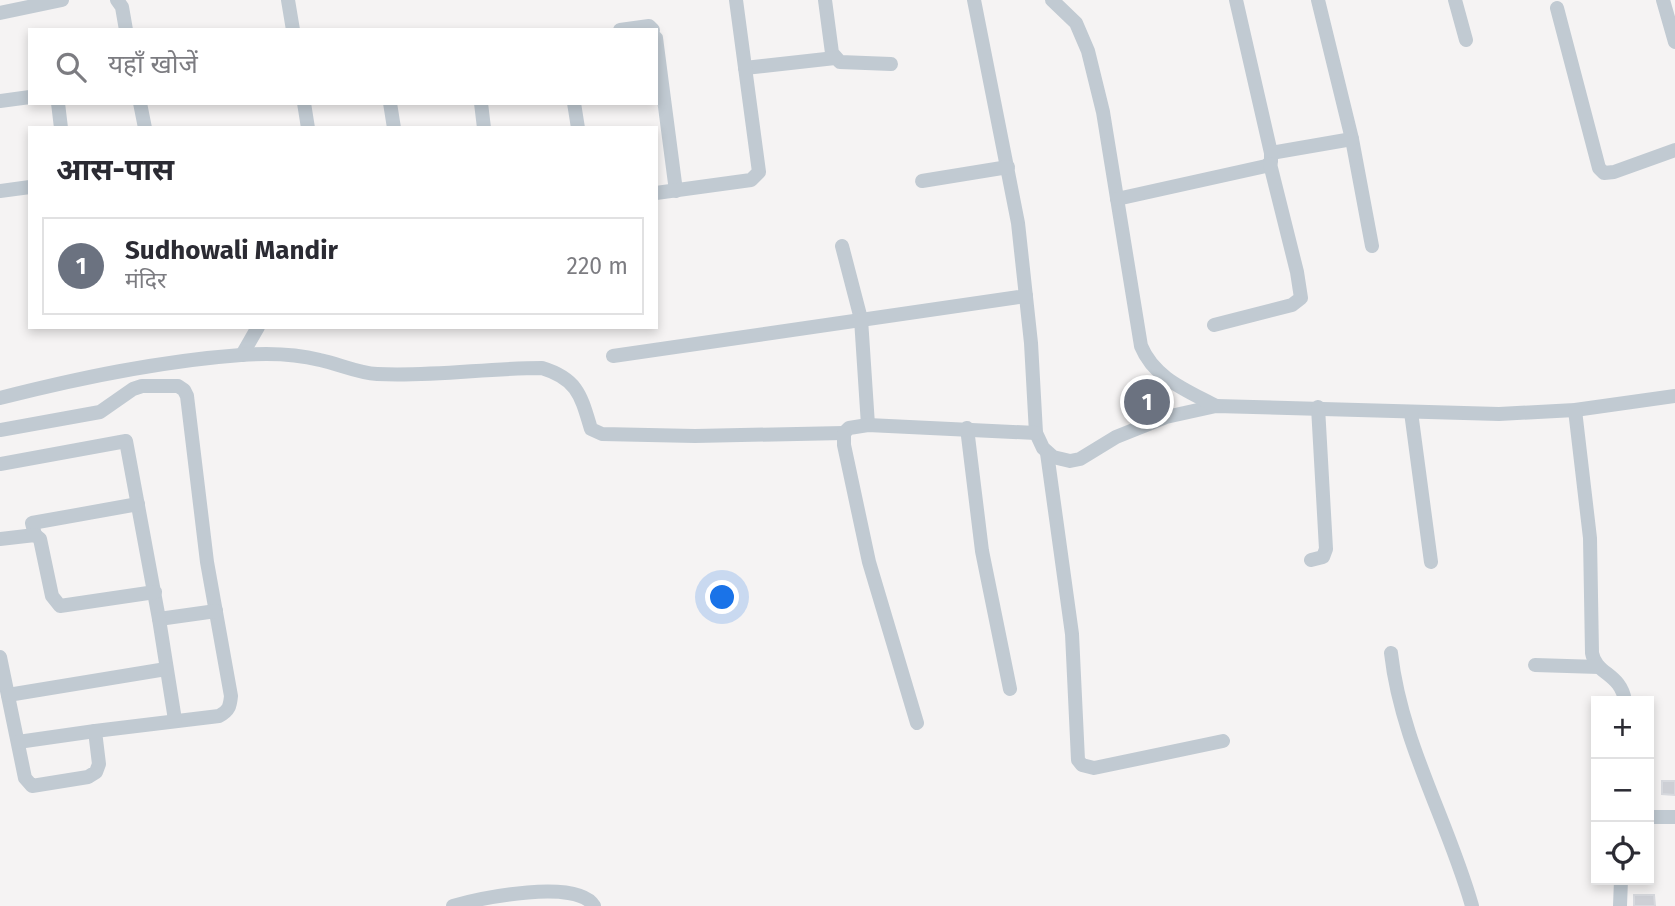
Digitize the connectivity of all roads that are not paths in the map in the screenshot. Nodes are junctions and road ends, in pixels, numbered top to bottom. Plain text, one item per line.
1 (62, 0) edge
2 (117, 0) edge
3 (288, 0) edge
4 (736, 0) edge
5 (825, 0) edge
6 (974, 0) edge
7 (1052, 0) edge
8 (1236, 0) edge
9 (1318, 0) edge
10 (1455, 0) edge
11 (1663, 0) edge
12 (1557, 8) dead end
13 (0, 13) edge
14 (126, 28) edge
15 (293, 28) edge
16 (1465, 40) dead end
17 (1675, 41) edge
18 (658, 53) edge
19 (835, 58) junction
20 (891, 64) dead end
21 (746, 68) junction
22 (28, 97) edge
23 (0, 101) edge
24 (58, 105) edge
25 (141, 105) edge
26 (304, 105) edge
27 (390, 105) edge
28 (481, 105) edge
29 (574, 105) edge
30 (61, 126) edge
31 (145, 126) edge
32 (308, 126) edge
33 (394, 126) edge
34 (484, 126) edge
35 (578, 126) edge
36 (1353, 139) junction
37 (1675, 150) edge
38 (1271, 159) junction
39 (1008, 167) junction
40 (922, 181) dead end
41 (28, 187) edge
42 (0, 191) edge
43 (677, 191) junction
44 (658, 194) edge
45 (1117, 199) junction
46 (842, 246) dead end
47 (1372, 246) dead end
48 (1026, 296) junction
49 (861, 319) junction
50 (1214, 325) dead end
51 (257, 329) edge
52 (242, 355) junction
53 (613, 356) dead end
54 (1675, 396) edge
55 (0, 398) edge
56 (1216, 406) junction
57 (1318, 407) junction
58 (1575, 411) junction
59 (1411, 412) junction
60 (868, 425) junction
61 (967, 428) junction
62 (0, 430) edge
63 (844, 433) junction
64 (1036, 433) junction
65 (1047, 453) junction
66 (0, 464) edge
67 (138, 504) junction
68 (35, 535) junction
69 (0, 539) edge
70 (1311, 560) dead end
71 (1432, 562) dead end
72 (155, 592) junction
73 (216, 611) junction
74 (159, 619) junction
75 (1391, 653) dead end
76 (0, 657) edge
77 (1535, 665) dead end
78 (1599, 667) junction
79 (166, 669) junction
80 (1010, 689) dead end
81 (8, 695) junction
82 (1623, 696) edge
83 (175, 720) junction
84 (917, 723) dead end
85 (95, 731) junction
86 (1223, 741) dead end
87 (18, 742) junction
88 (1654, 817) edge
89 (1675, 817) edge
90 (1621, 885) edge
91 (453, 906) edge
92 (594, 906) edge
93 (1472, 906) edge
94 (1620, 906) edge

1 - 13 street
2 - 14 street
3 - 15 street
4 - 21 street
5 - 19 street
6 - 39 street
7 - 45 street
8 - 38 street
9 - 36 street
10 - 16 street
11 - 17 street
12 - 37 street
18 - 43 street
19 - 20 street
19 - 21 street
21 - 43 street
22 - 23 street
24 - 30 street
25 - 31 street
26 - 32 street
27 - 33 street
28 - 34 street
29 - 35 street
36 - 38 street
36 - 47 street
38 - 45 street
38 - 50 street
39 - 40 street
39 - 48 street
41 - 42 street
43 - 44 street
45 - 56 street
46 - 49 street
48 - 49 street
48 - 64 street
49 - 53 street
49 - 60 street
51 - 52 street
52 - 55 street
52 - 63 street
54 - 58 street
56 - 57 street
56 - 65 street
57 - 59 street
57 - 70 street
58 - 59 street
58 - 78 street
59 - 71 street
60 - 61 street
60 - 63 street
61 - 64 street
61 - 80 street
62 - 73 street
63 - 84 street
64 - 65 street
65 - 86 street
66 - 67 street
67 - 68 street
67 - 72 street
68 - 69 street
68 - 72 street
72 - 74 street
73 - 74 street
73 - 83 street
74 - 79 street
75 - 93 street
76 - 81 street
77 - 78 street
78 - 82 street
79 - 81 street
79 - 83 street
81 - 87 street
83 - 85 street
85 - 87 street
85 - 87 street
88 - 89 street
90 - 94 street
91 - 92 street

